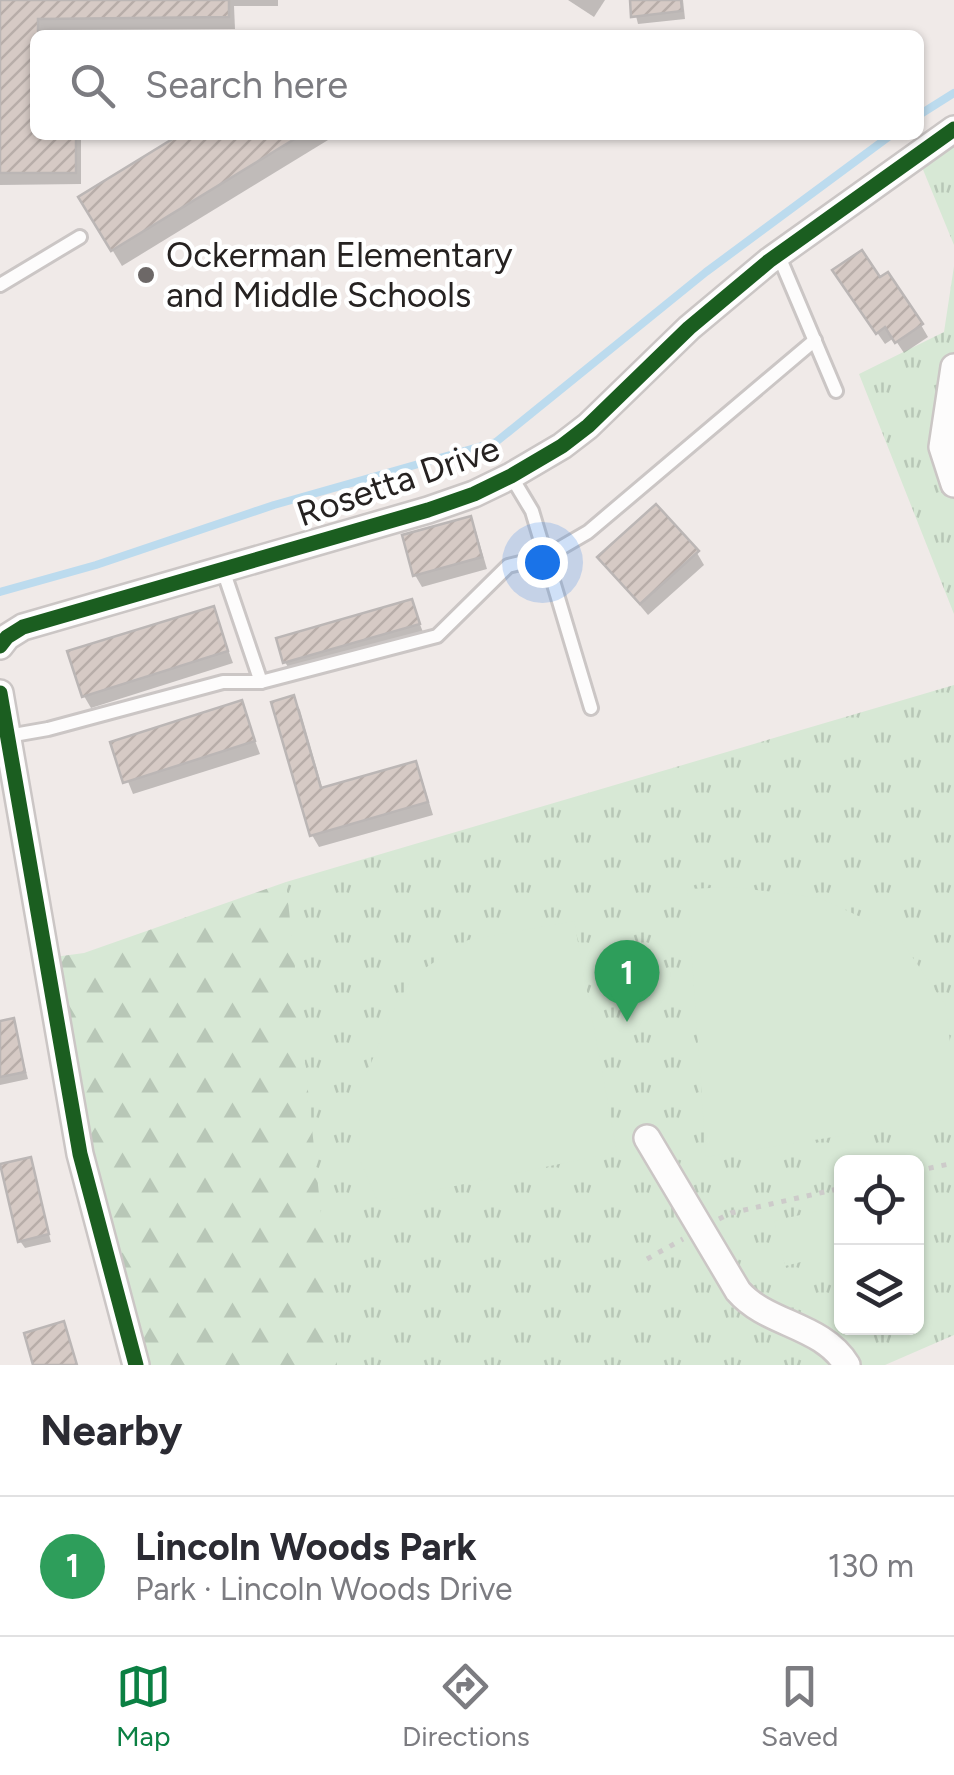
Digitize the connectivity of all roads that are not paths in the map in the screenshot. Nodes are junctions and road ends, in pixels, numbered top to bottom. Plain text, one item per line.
1 (953, 132) edge
2 (80, 238) dead end
3 (778, 254) junction
4 (0, 286) edge
5 (815, 340) junction
6 (954, 367) edge
7 (836, 391) dead end
8 (511, 476) junction
9 (954, 484) edge
10 (545, 556) junction
11 (223, 570) junction
12 (0, 646) edge
13 (261, 682) junction
14 (0, 693) edge
15 (591, 708) dead end
16 (8, 736) junction
17 (647, 1138) dead end
18 (136, 1365) edge
19 (846, 1365) edge

1 - 3 street, Rosetta Drive
2 - 4 lane
3 - 5 lane
3 - 8 street, Rosetta Drive
5 - 7 lane
5 - 10 lane
6 - 9 street
8 - 10 lane
8 - 11 street, Rosetta Drive
10 - 13 lane
10 - 15 lane
11 - 12 street, Rosetta Drive
11 - 13 lane
13 - 16 lane
14 - 16 street
16 - 18 street
17 - 19 street

